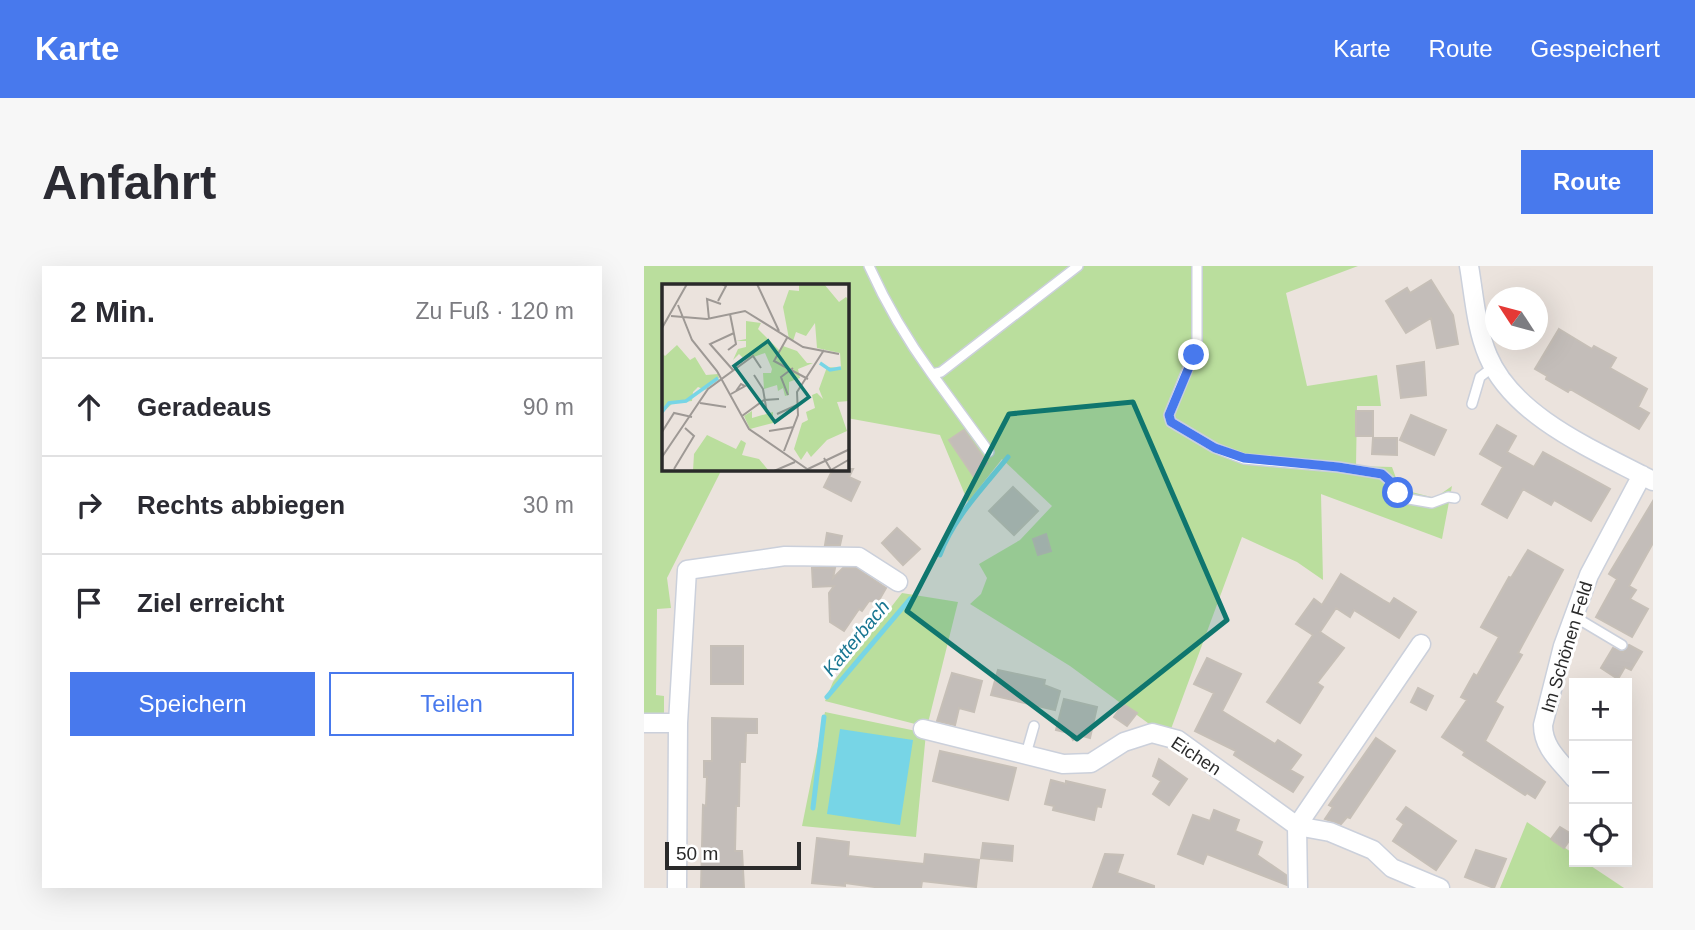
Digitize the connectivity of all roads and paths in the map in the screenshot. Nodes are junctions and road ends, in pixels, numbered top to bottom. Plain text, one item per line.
1 (869, 266) edge
2 (1078, 266) edge
3 (1197, 266) edge
4 (1469, 266) edge
5 (1493, 367) junction
6 (932, 374) junction
7 (1472, 404) dead end
8 (989, 452) dead end
9 (1647, 478) edge
10 (1455, 498) dead end
11 (898, 582) dead end
12 (1575, 617) junction
13 (1421, 644) dead end
14 (1622, 645) dead end
15 (644, 723) edge
16 (678, 723) junction
17 (1034, 726) dead end
18 (923, 729) dead end
19 (1026, 754) junction
20 (1569, 772) edge
21 (1297, 826) junction
22 (677, 888) edge
23 (1298, 888) edge
24 (1440, 888) edge

1 - 6 lane
2 - 6 lane
3 - 10 lane
4 - 5 street
5 - 7 lane
5 - 9 street
6 - 8 lane
9 - 12 street, Im Schönen Feld
11 - 16 street
12 - 14 lane
12 - 20 street, Im Schönen Feld
13 - 21 street
15 - 16 street
16 - 22 street
17 - 19 lane
18 - 19 street, Eichen
19 - 21 street, Eichen
21 - 23 street
21 - 24 street, Eichen

